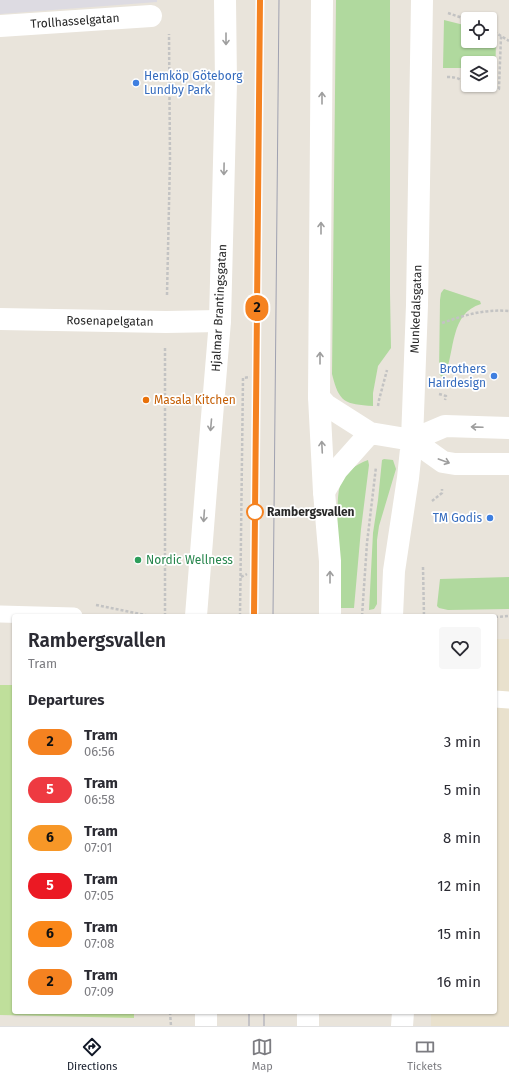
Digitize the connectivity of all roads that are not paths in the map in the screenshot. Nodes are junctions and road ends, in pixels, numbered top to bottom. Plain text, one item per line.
1 (226, 0) edge
2 (322, 0) edge
3 (422, 0) edge
4 (151, 16) dead end
5 (0, 26) edge
6 (0, 319) edge
7 (220, 321) junction
8 (319, 397) junction
9 (509, 428) edge
10 (374, 434) junction
11 (412, 440) junction
12 (509, 464) edge
13 (324, 492) junction
14 (0, 614) edge
15 (12, 614) edge
16 (196, 614) edge
17 (330, 614) edge
18 (392, 614) edge
19 (497, 699) edge
20 (509, 700) edge
21 (206, 1014) edge
22 (308, 1014) edge
23 (403, 1014) edge
24 (206, 1026) edge
25 (308, 1026) edge
26 (402, 1026) edge

1 -> 7 street, Hjalmar Brantingsgatan
8 -> 2 street
3 - 11 street, Munkedalsgatan
4 - 5 street, Trollhasselgatan
6 - 7 street, Rosenapelgatan
7 -> 16 street, Hjalmar Brantingsgatan
8 - 10 street
13 -> 8 street
9 -> 11 street
10 - 11 street
10 - 13 street
11 -> 12 street
11 - 18 street, Munkedalsgatan
17 -> 13 street
14 - 15 lane
19 - 20 lane
21 - 24 street
22 - 25 street
23 - 26 street

